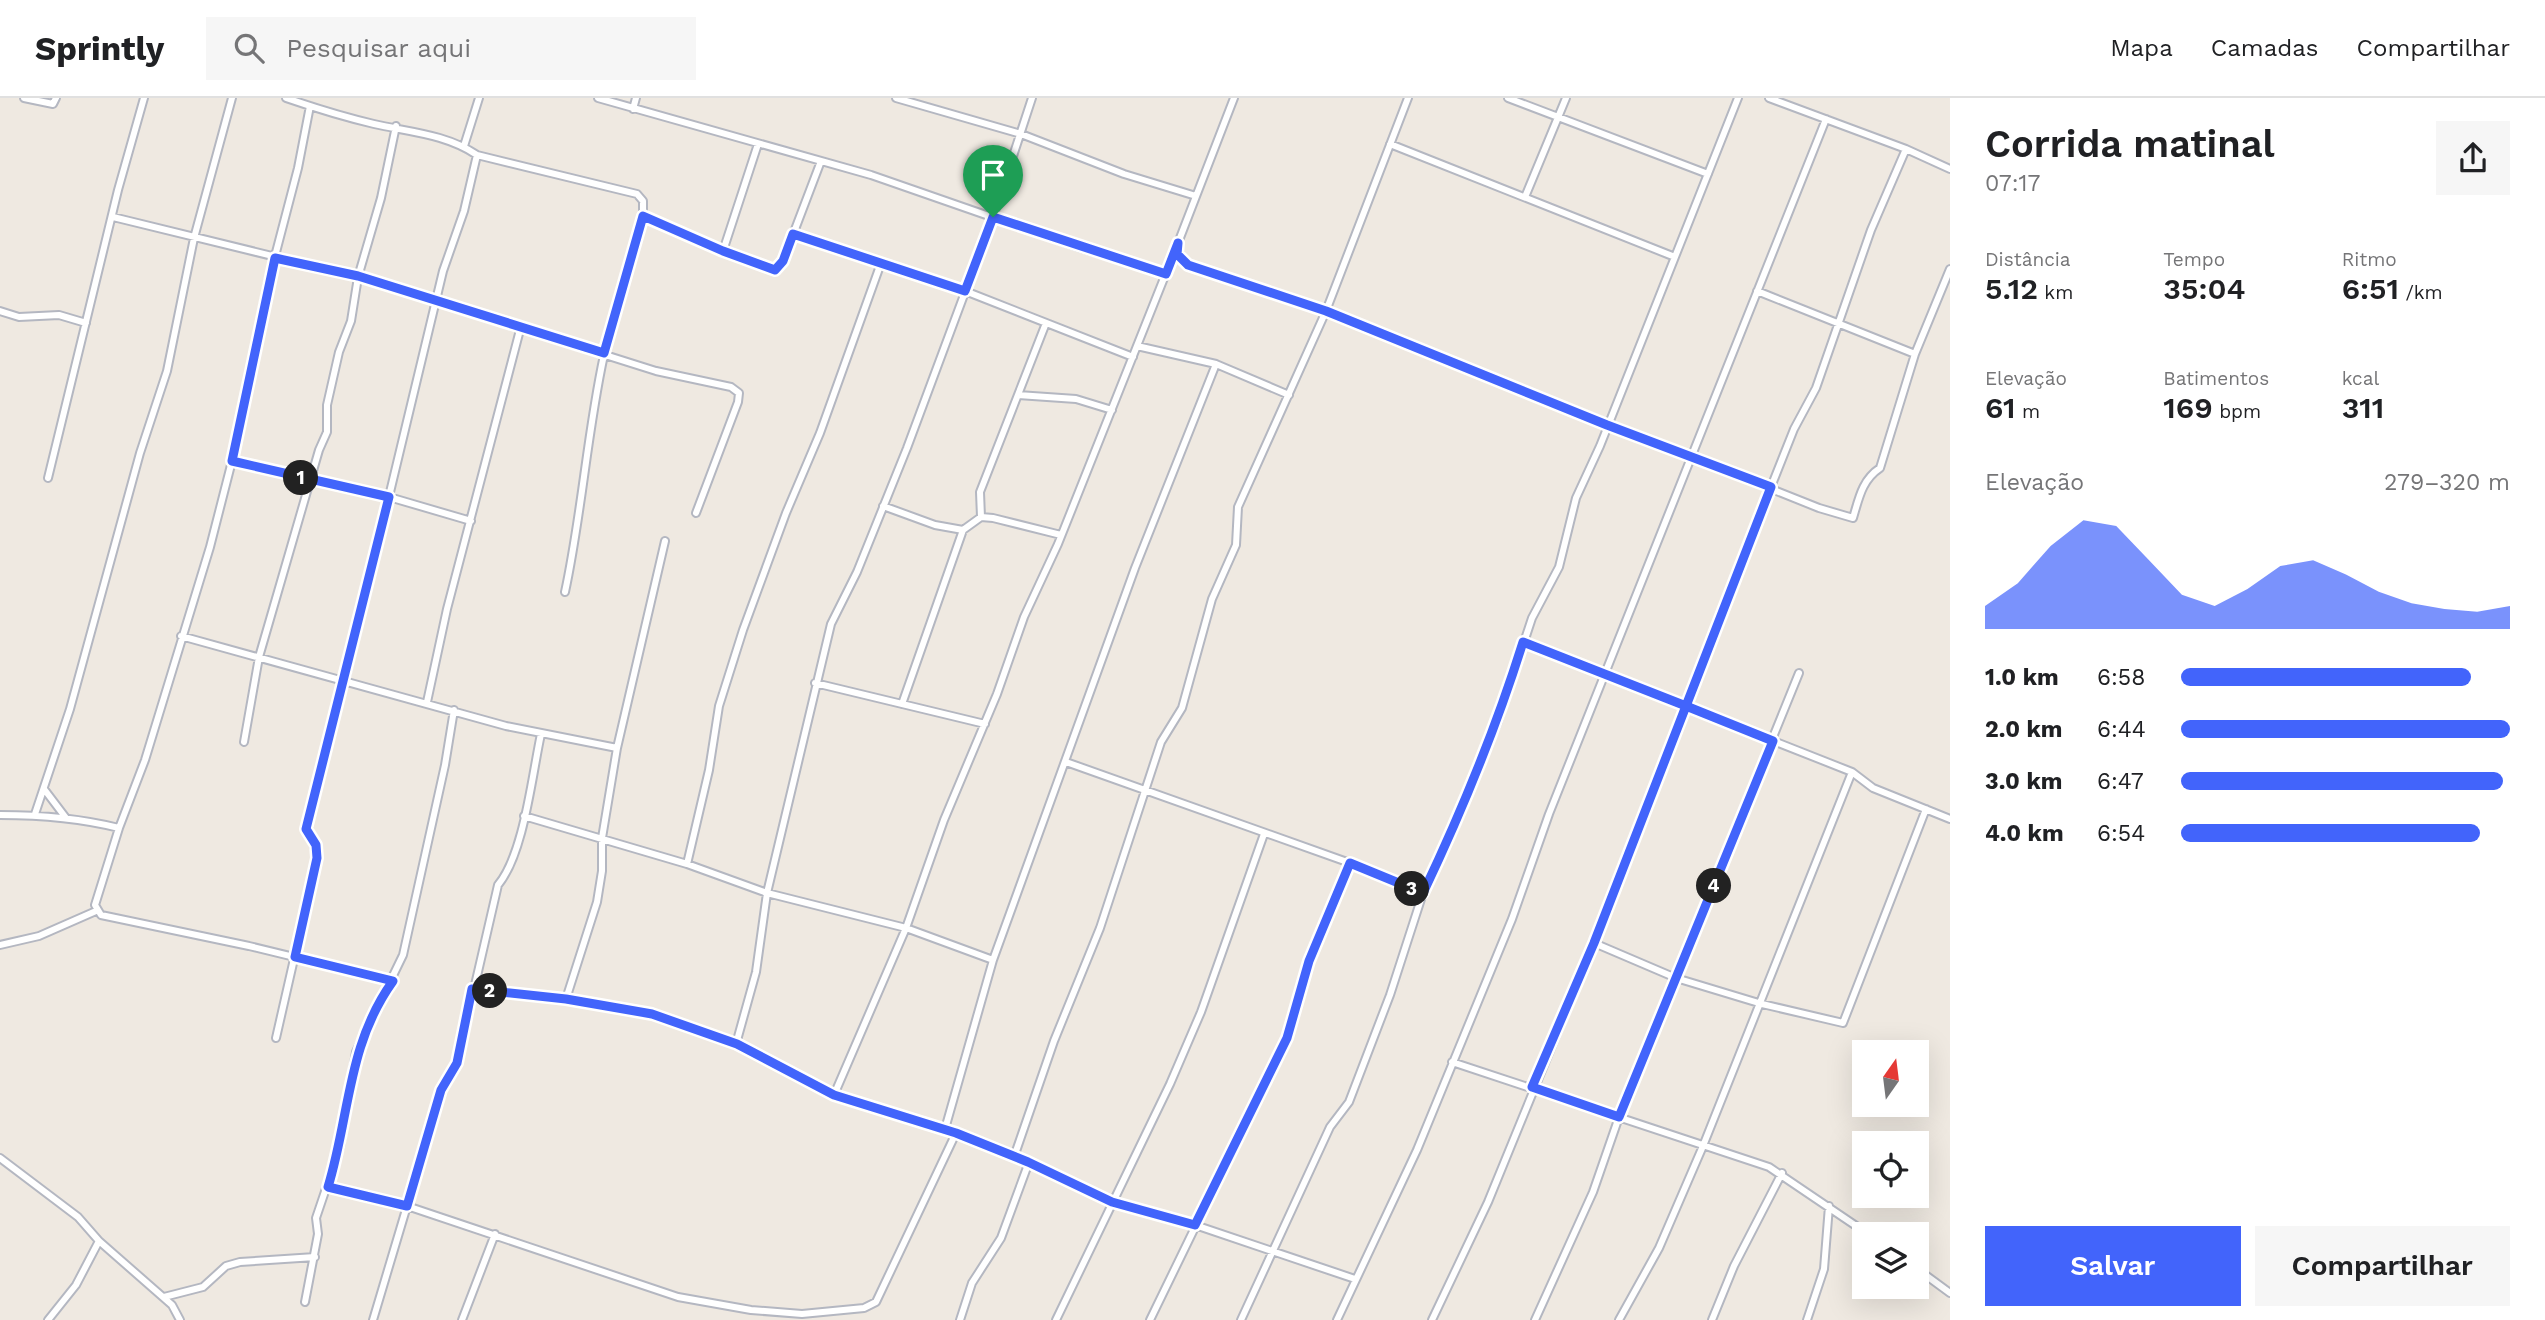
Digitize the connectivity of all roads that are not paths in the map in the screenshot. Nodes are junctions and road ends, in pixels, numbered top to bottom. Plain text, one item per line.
1 (24, 98) edge
2 (56, 98) edge
3 (144, 98) edge
4 (232, 98) edge
5 (286, 98) edge
6 (479, 98) edge
7 (598, 98) edge
8 (636, 98) edge
9 (896, 98) edge
10 (1032, 98) edge
11 (1234, 98) edge
12 (1408, 98) edge
13 (1508, 98) edge
14 (1566, 98) edge
15 (1738, 98) edge
16 (1769, 98) edge
17 (310, 106) junction
18 (633, 109) junction
19 (1559, 117) junction
20 (1826, 120) junction
21 (396, 126) junction
22 (1021, 134) junction
23 (758, 144) junction
24 (1390, 144) junction
25 (464, 146) junction
26 (1906, 149) junction
27 (477, 155) junction
28 (821, 161) junction
29 (1950, 169) edge
30 (1708, 174) junction
31 (1196, 196) junction
32 (1525, 197) junction
33 (113, 216) junction
34 (643, 216) junction
35 (993, 217) junction
36 (793, 234) junction
37 (194, 238) junction
38 (1178, 243) junction
39 (723, 251) junction
40 (1675, 257) junction
41 (275, 258) junction
42 (881, 264) junction
43 (1950, 269) edge
44 (1166, 274) junction
45 (358, 276) junction
46 (965, 291) junction
47 (1756, 291) junction
48 (436, 301) junction
49 (0, 311) edge
50 (1326, 311) junction
51 (1840, 322) junction
52 (86, 323) junction
53 (1046, 323) junction
54 (521, 326) junction
55 (1138, 346) junction
56 (604, 353) junction
57 (1915, 354) junction
58 (1133, 357) junction
59 (1216, 363) junction
60 (1018, 395) junction
61 (1289, 396) junction
62 (1112, 410) junction
63 (1607, 425) junction
64 (1691, 455) junction
65 (232, 461) junction
66 (48, 478) dead end
67 (312, 480) junction
68 (1771, 487) junction
69 (389, 497) junction
70 (883, 506) junction
71 (696, 513) dead end
72 (981, 517) junction
73 (471, 521) junction
74 (963, 530) junction
75 (1061, 536) junction
76 (665, 541) dead end
77 (565, 592) dead end
78 (181, 636) junction
79 (1523, 642) junction
80 (259, 657) junction
81 (1799, 673) dead end
82 (1607, 675) junction
83 (345, 680) junction
84 (815, 683) junction
85 (428, 702) junction
86 (902, 704) junction
87 (1686, 706) junction
88 (454, 710) junction
89 (985, 724) junction
90 (541, 734) junction
91 (1773, 741) junction
92 (244, 742) dead end
93 (617, 748) junction
94 (1066, 762) junction
95 (1852, 772) junction
96 (44, 789) junction
97 (1146, 791) junction
98 (1926, 809) junction
99 (35, 814) junction
100 (0, 815) edge
101 (524, 816) junction
102 (66, 818) junction
103 (1950, 819) edge
104 (119, 828) junction
105 (1264, 834) junction
106 (602, 838) junction
107 (1350, 863) junction
108 (687, 864) junction
109 (767, 893) junction
110 (1423, 893) junction
111 (96, 911) junction
112 (906, 928) junction
113 (1594, 943) junction
114 (0, 945) edge
115 (295, 957) junction
116 (993, 960) junction
117 (1676, 978) junction
118 (393, 981) junction
119 (472, 989) junction
120 (566, 999) junction
121 (1762, 1004) junction
122 (276, 1038) dead end
123 (737, 1044) junction
124 (1452, 1062) junction
125 (1532, 1087) junction
126 (834, 1095) junction
127 (1619, 1117) junction
128 (945, 1129) junction
129 (956, 1133) junction
130 (1703, 1146) junction
131 (1014, 1157) junction
132 (0, 1158) edge
133 (1028, 1162) junction
134 (1782, 1173) junction
135 (328, 1187) junction
136 (1112, 1202) junction
137 (407, 1206) junction
138 (1829, 1206) junction
139 (1852, 1223) edge
140 (1195, 1225) junction
141 (495, 1234) junction
142 (99, 1241) junction
143 (1271, 1251) junction
144 (315, 1257) junction
145 (1929, 1278) edge
146 (1355, 1279) junction
147 (1950, 1293) edge
148 (164, 1297) junction
149 (305, 1302) dead end
150 (48, 1320) edge
151 (180, 1320) edge
152 (373, 1320) edge
153 (462, 1320) edge
154 (960, 1320) edge
155 (1056, 1320) edge
156 (1150, 1320) edge
157 (1241, 1320) edge
158 (1337, 1320) edge
159 (1432, 1320) edge
160 (1535, 1320) edge
161 (1619, 1320) edge
162 (1712, 1320) edge
163 (1807, 1320) edge

1 - 2 street
3 - 33 street
4 - 37 street
5 - 17 street
6 - 25 street
7 - 18 street
8 - 18 street
9 - 22 street
10 - 22 street
11 - 31 street
12 - 24 street
13 - 19 street
14 - 19 street
15 - 30 street
16 - 20 street
17 - 21 street
17 - 41 street
18 - 23 street
19 - 30 street
19 - 32 street
20 - 26 street
20 - 47 street
21 - 25 street
21 - 45 street
22 - 31 street
22 - 35 street
23 - 28 street
23 - 39 street
24 - 32 street
24 - 50 street
25 - 27 street
26 - 29 street
26 - 51 street
27 - 34 street
27 - 48 street
28 - 35 street
28 - 36 street
30 - 40 street
31 - 38 street
32 - 40 street
33 - 37 street
33 - 52 street
34 - 39 street
34 - 56 street
35 - 44 street
35 - 46 street
36 - 39 street
36 - 42 street
37 - 41 street
37 - 96 street
38 - 44 street
38 - 50 street
40 - 63 street
41 - 45 street
41 - 65 street
42 - 46 street
42 - 108 street
43 - 57 street
44 - 55 street
45 - 48 street
45 - 67 street
46 - 53 street
46 - 70 street
47 - 51 street
47 - 64 street
48 - 54 street
48 - 69 street
49 - 52 street
50 - 61 street
50 - 63 street
51 - 57 street
51 - 68 street
52 - 66 street
53 - 58 street
53 - 60 street
54 - 56 street
54 - 73 street
55 - 58 street
55 - 59 street
56 - 71 street
56 - 77 street
57 - 68 street
58 - 62 street
59 - 61 street
59 - 94 street
60 - 62 street
60 - 72 street
61 - 97 street
62 - 75 street
63 - 64 street
63 - 79 street
64 - 68 street
64 - 82 street
65 - 67 street
65 - 78 street
67 - 69 street
67 - 80 street
68 - 87 street
69 - 73 street
69 - 83 street
70 - 74 street
70 - 84 street
72 - 74 street
72 - 75 street
73 - 85 street
74 - 86 street
75 - 89 street
76 - 93 street
78 - 80 street
78 - 104 street
79 - 82 street
79 - 110 street
80 - 83 street
80 - 92 street
81 - 91 street
82 - 87 street
82 - 124 street
83 - 85 street
83 - 115 street
84 - 86 street
84 - 109 street
85 - 88 street
86 - 89 street
87 - 91 street
87 - 113 street
88 - 90 street
88 - 118 street
89 - 112 street
90 - 93 street
90 - 101 street
91 - 95 street
91 - 117 street
93 - 106 street
94 - 97 street
94 - 116 street
95 - 98 street
95 - 121 street
96 - 99 street
96 - 102 street
97 - 105 street
97 - 131 street
98 - 103 street
98 - 121 street
99 - 100 street
99 - 102 street
101 - 106 street
101 - 119 street
102 - 104 street
104 - 111 street
105 - 107 street
105 - 136 street
106 - 108 street
106 - 120 street
107 - 110 street
107 - 140 street
108 - 109 street
109 - 112 street
109 - 123 street
110 - 143 street
111 - 114 street
111 - 115 street
112 - 116 street
112 - 126 street
113 - 117 street
113 - 125 street
115 - 118 street
115 - 122 street
116 - 128 street
117 - 121 street
117 - 127 street
118 - 135 street
119 - 120 street
119 - 137 street
120 - 123 street
121 - 130 street
123 - 126 street
124 - 125 street
124 - 146 street
125 - 127 street
125 - 159 street
126 - 128 street
127 - 130 street
127 - 160 street
128 - 129 street
129 - 131 street
129 - 141 street
130 - 134 street
130 - 161 street
131 - 133 street
132 - 142 street
133 - 136 street
133 - 154 street
134 - 138 street
134 - 162 street
135 - 137 street
135 - 144 street
136 - 140 street
136 - 155 street
137 - 141 street
137 - 152 street
138 - 139 street
138 - 163 street
140 - 143 street
140 - 156 street
141 - 153 street
142 - 148 street
142 - 150 street
143 - 146 street
143 - 157 street
144 - 148 street
144 - 149 street
145 - 147 street
146 - 158 street
148 - 151 street

